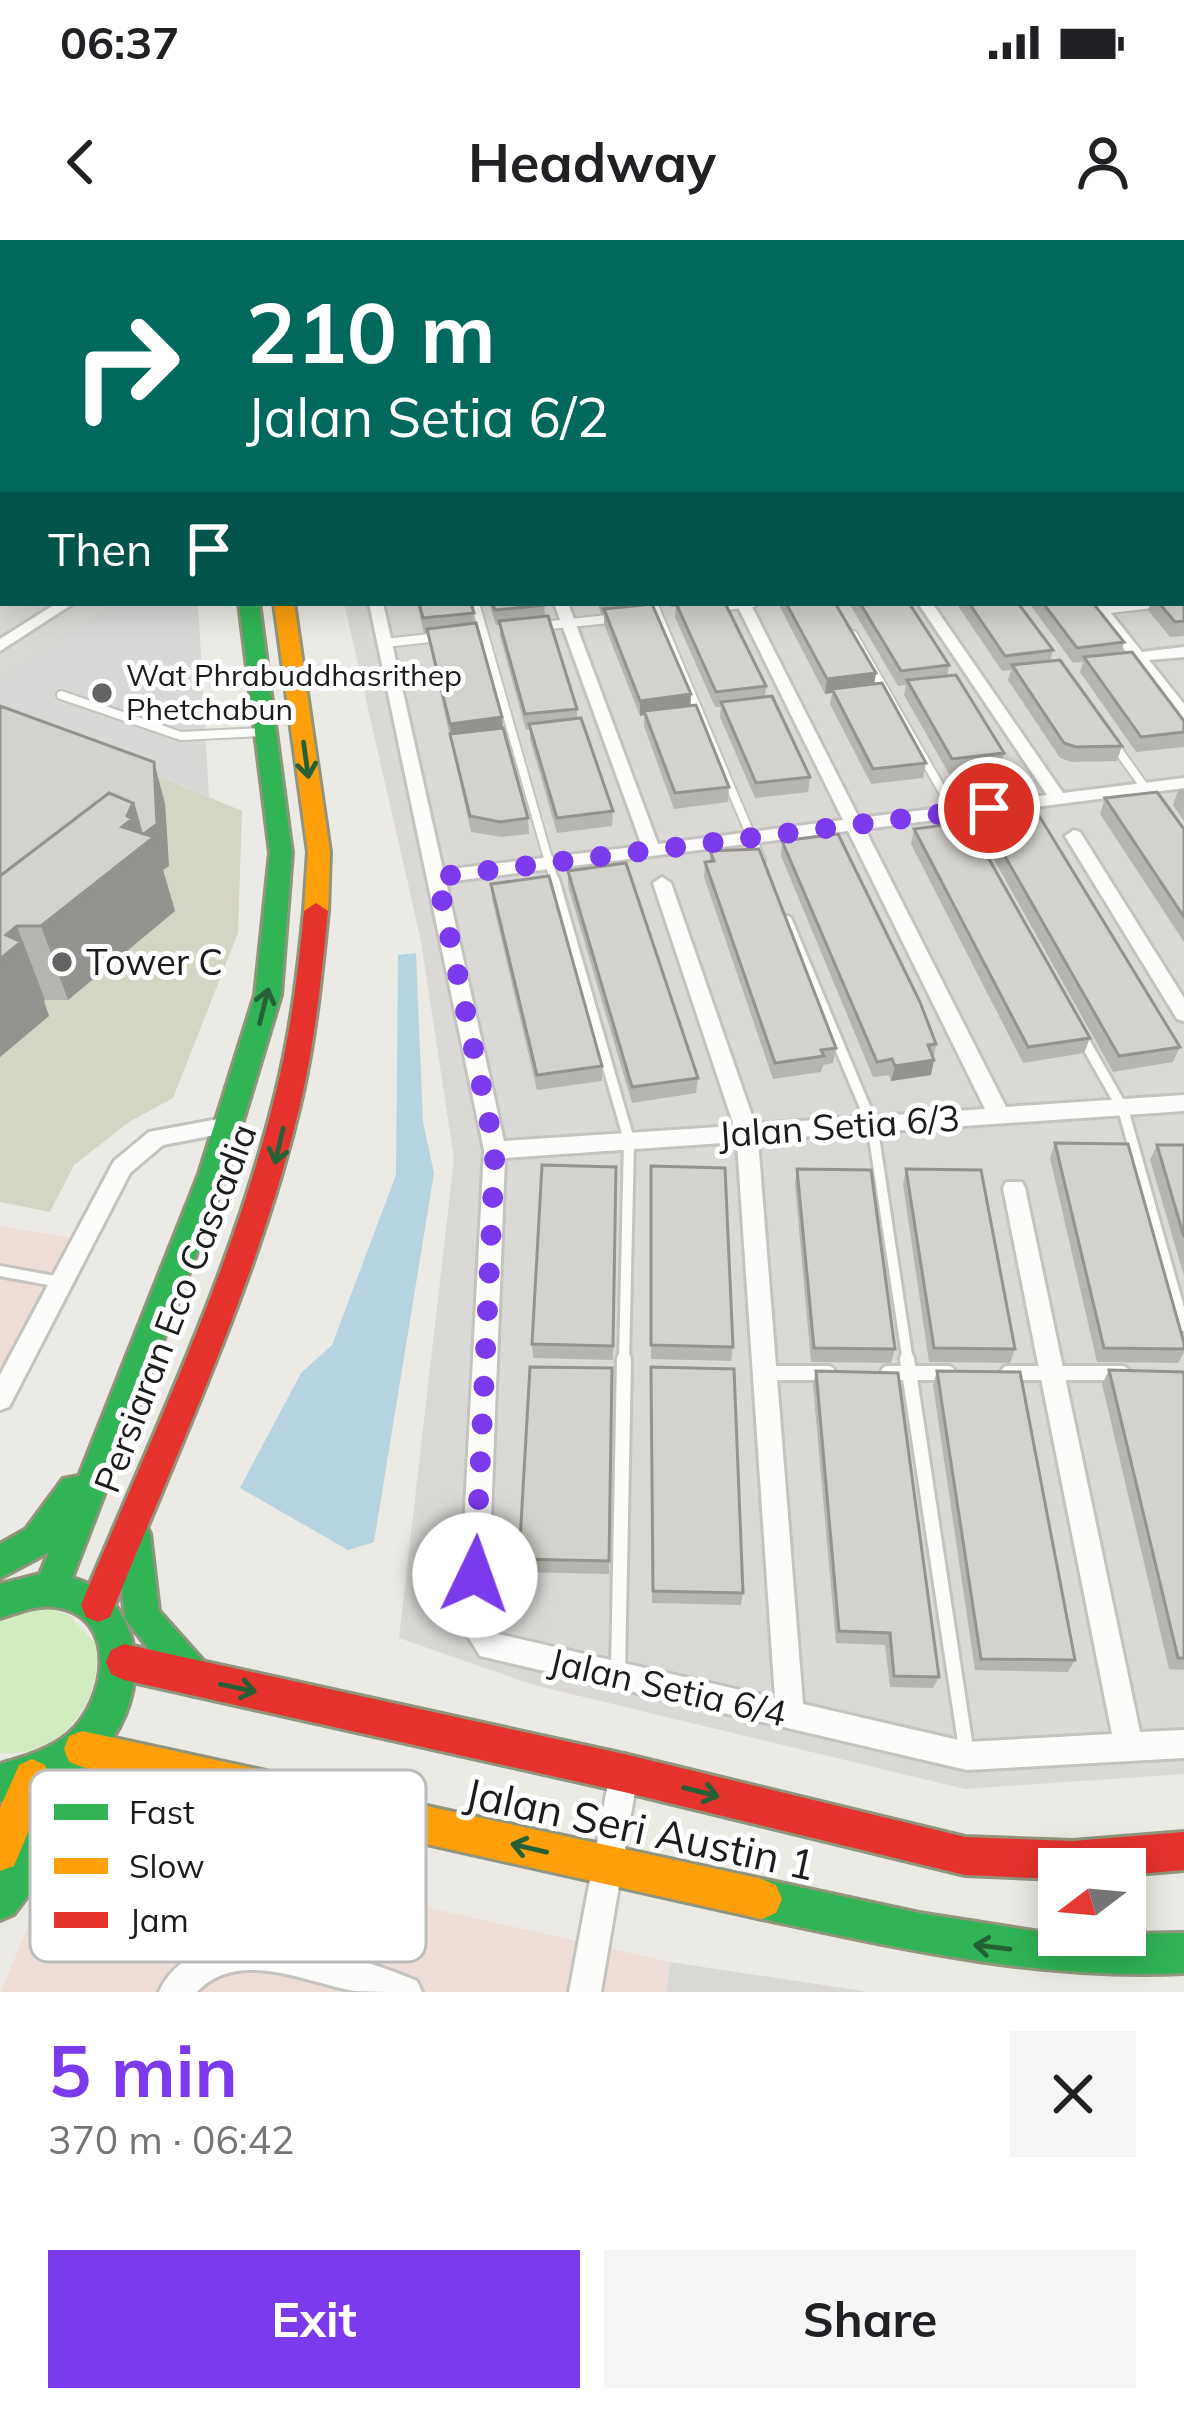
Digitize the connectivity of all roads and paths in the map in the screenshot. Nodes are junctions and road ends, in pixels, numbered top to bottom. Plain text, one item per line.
1 (62, 606) edge
2 (249, 606) edge
3 (284, 606) edge
4 (377, 606) edge
5 (476, 606) edge
6 (562, 606) edge
7 (722, 606) edge
8 (744, 606) edge
9 (927, 606) edge
10 (1098, 606) edge
11 (656, 608) edge
12 (700, 609) edge
13 (679, 611) edge
14 (845, 621) edge
15 (568, 623) junction
16 (526, 628) edge
17 (505, 630) edge
18 (483, 632) junction
19 (464, 635) edge
20 (444, 637) edge
21 (385, 644) junction
22 (0, 646) edge
23 (1184, 652) edge
24 (1138, 657) junction
25 (61, 695) dead end
26 (1183, 712) edge
27 (265, 731) junction
28 (1108, 736) edge
29 (1184, 783) edge
30 (1145, 788) junction
31 (1058, 799) junction
32 (1158, 807) edge
33 (955, 812) junction
34 (851, 825) junction
35 (1074, 836) dead end
36 (752, 838) junction
37 (652, 850) junction
38 (977, 852) edge
39 (549, 863) junction
40 (437, 877) junction
41 (770, 882) edge
42 (662, 883) dead end
43 (779, 904) edge
44 (1184, 1014) edge
45 (1078, 1030) edge
46 (1184, 1103) edge
47 (1123, 1109) junction
48 (999, 1115) junction
49 (872, 1124) junction
50 (229, 1125) junction
51 (747, 1133) junction
52 (629, 1140) junction
53 (495, 1150) junction
54 (1014, 1188) dead end
55 (0, 1271) edge
56 (60, 1282) junction
57 (1184, 1326) edge
58 (765, 1372) junction
59 (848, 1373) edge
60 (869, 1373) edge
61 (911, 1373) junction
62 (958, 1373) edge
63 (982, 1373) edge
64 (1053, 1373) junction
65 (1140, 1373) edge
66 (134, 1390) junction
67 (0, 1399) edge
68 (132, 1526) junction
69 (0, 1562) edge
70 (51, 1588) junction
71 (0, 1600) edge
72 (98, 1605) junction
73 (124, 1662) junction
74 (618, 1675) junction
75 (194, 1678) junction
76 (790, 1715) junction
77 (1184, 1744) edge
78 (1130, 1747) junction
79 (82, 1749) junction
80 (967, 1756) junction
81 (164, 1768) junction
82 (46, 1770) edge
83 (157, 1770) edge
84 (173, 1770) edge
85 (624, 1773) junction
86 (30, 1778) edge
87 (0, 1783) edge
88 (30, 1783) edge
89 (426, 1825) edge
90 (1184, 1851) edge
91 (0, 1852) edge
92 (30, 1861) edge
93 (606, 1865) junction
94 (0, 1900) edge
95 (1184, 1953) edge
96 (1108, 1960) junction
97 (208, 1962) edge
98 (289, 1962) edge
99 (392, 1990) edge
100 (175, 1992) edge
101 (585, 1992) edge
102 (1121, 1992) edge

1 - 22 street
2 - 27 main road, Persiaran Eco Cascadia
3 -> 68 main road, Persiaran Eco Cascadia
4 - 21 street, Jalan Setia 6/4
5 - 18 lane
6 - 15 street
7 - 12 lane
8 - 34 street
9 - 31 street
10 - 24 street
11 - 13 lane
11 - 15 lane
11 - 36 lane
14 - 33 lane
15 - 16 lane
15 - 37 street
17 - 18 lane
18 - 19 lane
18 - 39 lane
20 - 21 lane
21 - 40 street, Jalan Setia 6/4
23 - 24 street
24 - 26 street
25 - 27 lane
50 -> 27 main road, Persiaran Eco Cascadia
28 - 30 lane
29 - 30 street
30 - 31 street
30 - 32 lane
31 - 33 street
33 - 34 street
33 - 38 lane
34 - 36 street
34 - 48 street
35 - 44 street
36 - 37 street
36 - 41 lane
37 - 39 street
39 - 40 street
39 - 52 lane
40 - 53 street, Jalan Setia 6/4
42 - 51 street
43 - 49 lane
45 - 47 lane
46 - 47 street, Jalan Setia 6/3
47 - 48 street, Jalan Setia 6/3
47 - 57 lane
48 - 49 street, Jalan Setia 6/3
49 - 51 street, Jalan Setia 6/3
49 - 61 lane
50 - 56 street
50 - 66 main road, Persiaran Eco Cascadia
51 - 52 street, Jalan Setia 6/3
51 - 58 street
52 - 53 street, Jalan Setia 6/3
52 - 74 lane
53 - 74 street, Jalan Setia 6/4
54 - 64 street
55 - 56 lane
56 - 67 street
58 - 59 lane
58 - 76 street
60 - 61 lane
61 - 62 lane
61 - 80 lane
63 - 64 lane
64 - 65 lane
64 - 78 street
66 - 69 main road
66 - 70 main road, Persiaran Eco Cascadia
68 - 72 main road, Persiaran Eco Cascadia
68 - 75 main road
70 - 71 main road
70 - 72 main road
72 - 73 main road
73 - 75 main road, Jalan Seri Austin 1
73 - 79 main road
74 - 76 street, Jalan Setia 6/4
75 -> 85 main road, Jalan Seri Austin 1
76 - 80 street, Jalan Setia 6/4
77 - 78 street, Jalan Setia 6/4
78 - 80 street, Jalan Setia 6/4
79 - 81 main road, Jalan Seri Austin 1
79 - 82 main road
81 - 83 main road
84 -> 81 main road, Jalan Seri Austin 1
85 -> 90 main road, Jalan Seri Austin 1
85 - 93 street
86 - 87 main road
88 - 91 main road
93 -> 89 main road, Jalan Seri Austin 1
92 - 94 main road
96 -> 93 main road, Jalan Seri Austin 1
93 - 101 street
95 - 96 main road, Jalan Seri Austin 1
96 - 102 street
97 - 100 street
98 - 99 street

